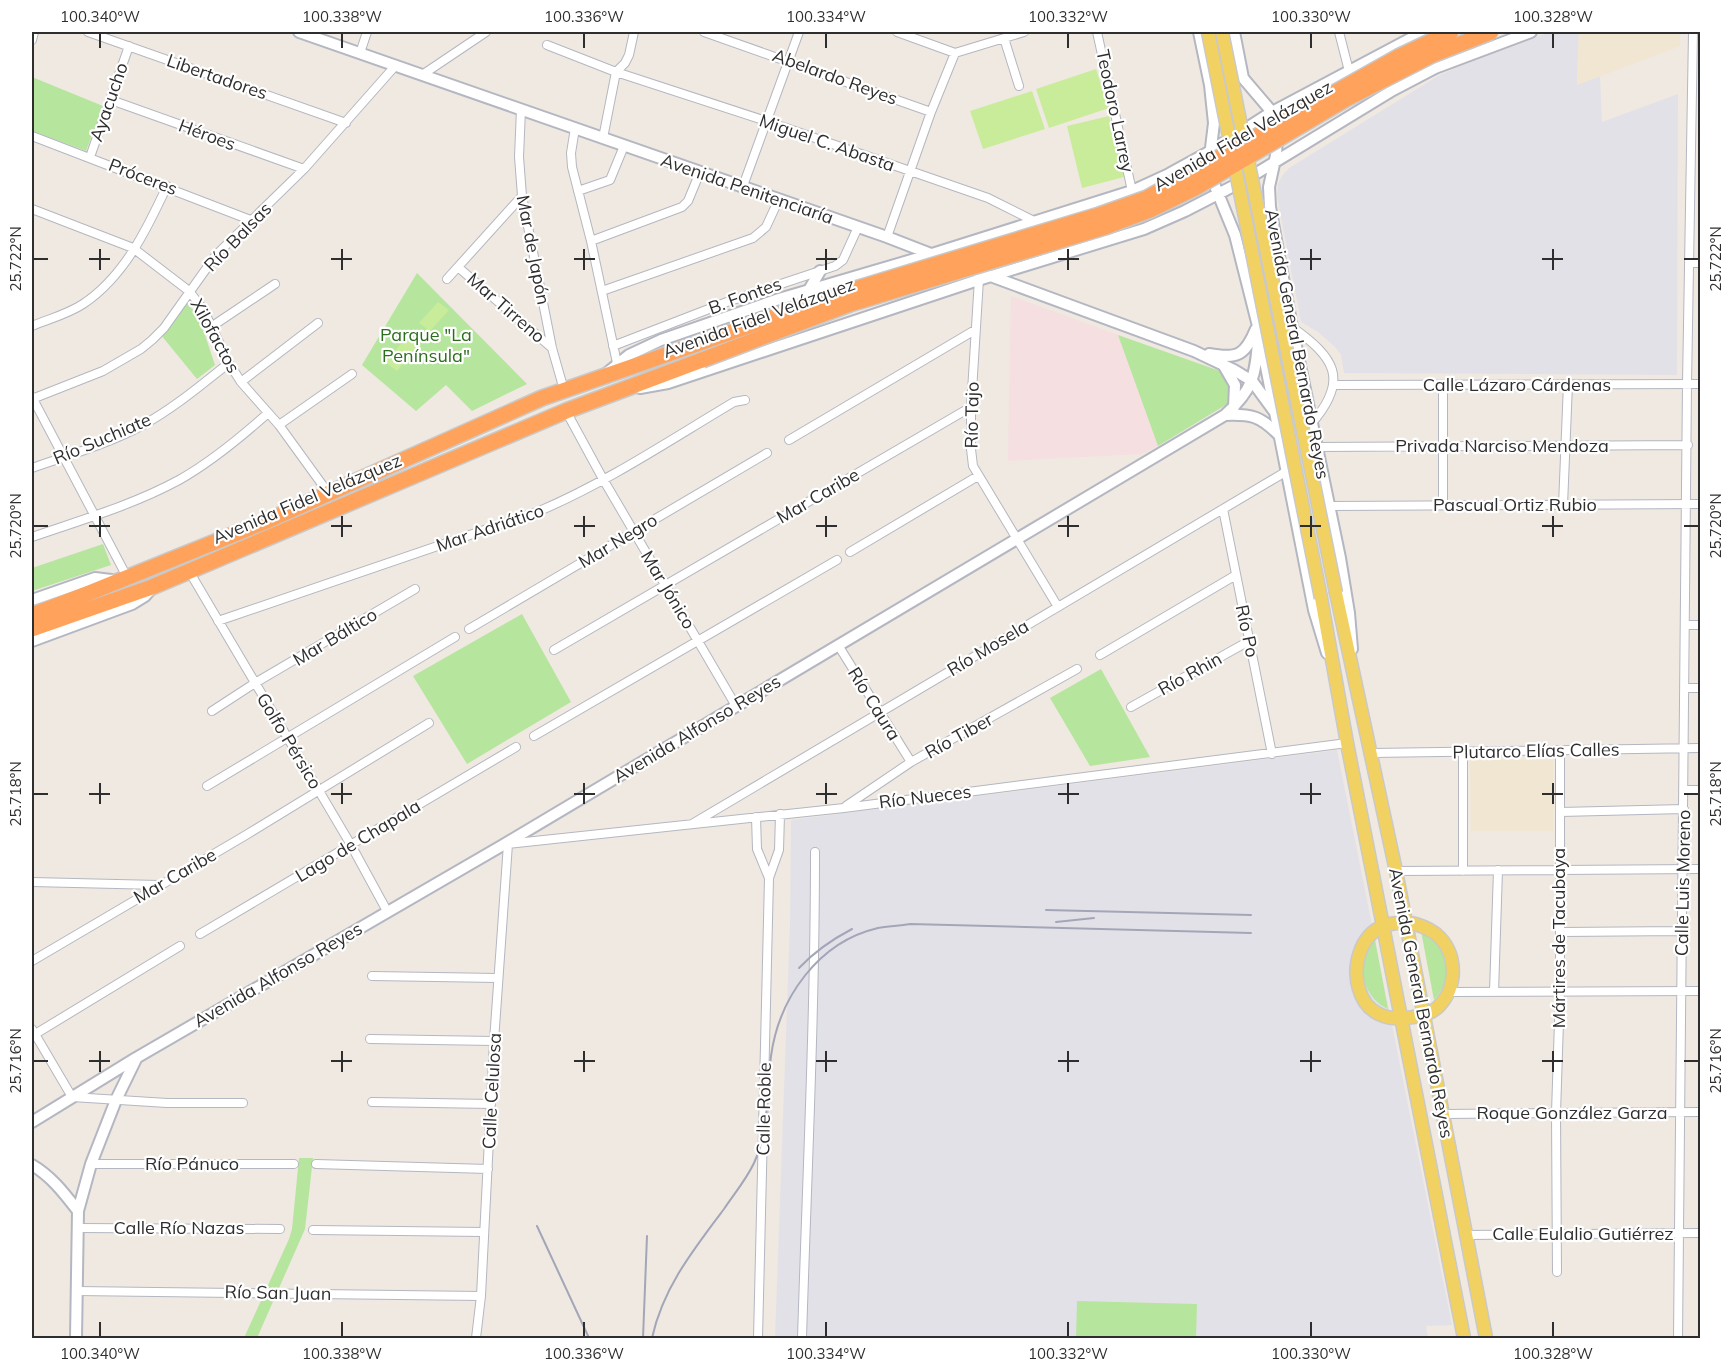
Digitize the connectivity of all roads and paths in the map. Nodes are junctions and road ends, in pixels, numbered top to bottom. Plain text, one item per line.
1 (34, 32) edge
2 (88, 32) edge
3 (298, 32) edge
4 (368, 32) edge
5 (486, 32) edge
6 (634, 32) edge
7 (704, 32) edge
8 (799, 32) edge
9 (897, 32) edge
10 (1024, 32) edge
11 (1097, 32) edge
12 (1199, 32) edge
13 (1208, 32) edge
14 (1222, 32) edge
15 (1234, 32) edge
16 (1339, 32) edge
17 (1423, 32) edge
18 (1452, 32) edge
19 (1491, 32) edge
20 (1531, 32) edge
21 (1693, 32) edge
22 (1004, 38) junction
23 (32, 40) edge
24 (547, 45) dead end
25 (129, 46) junction
26 (360, 53) junction
27 (955, 53) junction
28 (789, 61) junction
29 (396, 65) junction
30 (616, 72) junction
31 (1349, 72) junction
32 (422, 75) junction
33 (1243, 78) junction
34 (1210, 85) junction
35 (1019, 86) dead end
36 (1318, 89) junction
37 (111, 100) junction
38 (521, 109) junction
39 (931, 112) junction
40 (1272, 112) junction
41 (766, 121) junction
42 (346, 123) junction
43 (1335, 126) junction
44 (575, 128) junction
45 (32, 136) edge
46 (603, 138) junction
47 (1696, 140) edge
48 (624, 146) junction
49 (1211, 152) junction
50 (90, 157) junction
51 (1275, 162) junction
52 (304, 170) junction
53 (700, 172) junction
54 (910, 172) junction
55 (1156, 179) junction
56 (166, 186) junction
57 (742, 186) junction
58 (578, 191) junction
59 (1132, 191) junction
60 (1217, 195) junction
61 (522, 196) junction
62 (779, 199) junction
63 (32, 209) edge
64 (1163, 220) junction
65 (253, 221) junction
66 (1034, 221) junction
67 (1273, 226) junction
68 (858, 227) junction
69 (1235, 235) junction
70 (887, 237) junction
71 (984, 238) junction
72 (591, 241) junction
73 (133, 248) junction
74 (932, 254) junction
75 (907, 260) junction
76 (1690, 263) junction
77 (1701, 263) edge
78 (459, 268) junction
79 (820, 271) junction
80 (1004, 273) junction
81 (991, 277) junction
82 (447, 279) dead end
83 (979, 279) junction
84 (275, 284) dead end
85 (809, 290) junction
86 (189, 291) junction
87 (602, 291) junction
88 (932, 296) junction
89 (318, 323) dead end
90 (32, 326) edge
91 (211, 327) junction
92 (1292, 327) junction
93 (975, 330) junction
94 (1258, 330) junction
95 (613, 346) junction
96 (552, 348) junction
97 (1194, 351) junction
98 (229, 363) junction
99 (617, 363) junction
100 (1224, 365) junction
101 (352, 374) dead end
102 (605, 375) junction
103 (1252, 381) junction
104 (241, 382) junction
105 (1568, 384) junction
106 (1687, 384) junction
107 (1701, 384) edge
108 (1334, 385) junction
109 (1443, 385) junction
110 (622, 389) junction
111 (564, 390) junction
112 (32, 398) edge
113 (745, 400) dead end
114 (971, 407) junction
115 (566, 411) junction
116 (1274, 411) junction
117 (1229, 412) junction
118 (268, 413) junction
119 (1312, 423) junction
120 (279, 425) junction
121 (1280, 435) junction
122 (789, 440) dead end
123 (1688, 445) junction
124 (1444, 446) junction
125 (1565, 446) junction
126 (1317, 447) junction
127 (767, 453) dead end
128 (63, 457) junction
129 (32, 468) edge
130 (1287, 471) junction
131 (978, 476) junction
132 (603, 479) junction
133 (329, 494) junction
134 (1687, 504) junction
135 (1701, 504) edge
136 (1443, 505) junction
137 (1563, 505) junction
138 (1329, 506) junction
139 (1223, 509) junction
140 (94, 515) junction
141 (633, 532) junction
142 (32, 537) edge
143 (1017, 539) junction
144 (850, 552) dead end
145 (837, 560) dead end
146 (189, 571) junction
147 (1236, 575) junction
148 (123, 579) junction
149 (665, 585) junction
150 (152, 587) junction
151 (415, 589) dead end
152 (32, 600) edge
153 (1058, 607) junction
154 (64, 611) junction
155 (32, 615) edge
156 (218, 621) junction
157 (1686, 625) junction
158 (1701, 625) edge
159 (32, 629) edge
160 (469, 629) dead end
161 (455, 637) dead end
162 (32, 641) edge
163 (698, 641) junction
164 (1249, 641) junction
165 (838, 645) junction
166 (554, 650) dead end
167 (1100, 655) dead end
168 (1353, 668) junction
169 (1077, 669) dead end
170 (1334, 671) junction
171 (255, 683) junction
172 (1685, 688) junction
173 (1701, 688) edge
174 (735, 706) junction
175 (1131, 707) dead end
176 (212, 711) dead end
177 (879, 712) junction
178 (429, 723) dead end
179 (534, 736) dead end
180 (286, 737) junction
181 (1347, 743) junction
182 (516, 747) dead end
183 (1701, 748) edge
184 (1685, 749) junction
185 (1560, 751) junction
186 (1463, 752) junction
187 (1272, 753) junction
188 (1372, 753) junction
189 (911, 762) junction
190 (207, 786) dead end
191 (1684, 790) junction
192 (1701, 790) edge
193 (319, 791) junction
194 (844, 808) junction
195 (1684, 809) junction
196 (1560, 812) junction
197 (780, 814) junction
198 (756, 817) junction
199 (689, 825) junction
200 (505, 844) junction
201 (351, 845) junction
202 (815, 852) dead end
203 (1701, 868) edge
204 (1684, 869) junction
205 (1498, 870) junction
206 (1560, 870) junction
207 (1396, 871) junction
208 (1462, 871) junction
209 (769, 879) junction
210 (32, 882) edge
211 (159, 885) junction
212 (387, 911) junction
213 (1406, 922) junction
214 (1383, 926) junction
215 (1683, 931) junction
216 (1560, 932) junction
217 (200, 934) dead end
218 (180, 946) dead end
219 (32, 961) edge
220 (372, 976) dead end
221 (498, 978) junction
222 (1560, 991) junction
223 (1682, 991) junction
224 (1701, 991) edge
225 (1449, 992) junction
226 (1494, 992) junction
227 (1424, 1015) junction
228 (1402, 1020) junction
229 (33, 1033) edge
230 (370, 1039) dead end
231 (494, 1041) junction
232 (136, 1058) junction
233 (72, 1097) junction
234 (116, 1100) junction
235 (372, 1102) dead end
236 (243, 1103) dead end
237 (491, 1104) junction
238 (1701, 1112) edge
239 (1556, 1113) junction
240 (1680, 1113) junction
241 (1443, 1114) junction
242 (32, 1122) edge
243 (91, 1164) junction
244 (294, 1164) dead end
245 (316, 1164) dead end
246 (32, 1165) edge
247 (488, 1169) junction
248 (78, 1211) junction
249 (77, 1228) junction
250 (280, 1229) dead end
251 (313, 1230) dead end
252 (484, 1232) junction
253 (1701, 1233) edge
254 (1557, 1234) junction
255 (1679, 1234) junction
256 (1466, 1235) junction
257 (1557, 1272) dead end
258 (76, 1291) junction
259 (481, 1296) junction
260 (76, 1338) edge
261 (476, 1338) edge
262 (758, 1338) edge
263 (802, 1338) edge
264 (1464, 1338) edge
265 (1486, 1338) edge
266 (1678, 1338) edge

1 - 23 street
2 - 25 street, Libertadores
3 - 26 street, Avenida Penitenciaría
4 - 26 street
5 - 32 street
6 - 30 street
7 - 28 street, Abelardo Reyes
8 - 28 street
9 - 27 street
10 - 22 street
11 - 59 street, Teodoro Larrey
12 - 34 street, Avenida General Bernardo Reyes
13 - 170 main road, Avenida General Bernardo Reyes, bridge
14 - 168 main road, Avenida General Bernardo Reyes, bridge
15 - 33 street
16 - 31 street
17 - 31 street
18 - 102 highway, Avenida Fidel Velázquez, bridge
19 - 110 highway, Avenida Fidel Velázquez, bridge
20 - 43 street
21 - 47 street, Calle Luis Moreno
22 - 27 street
22 - 35 street
24 - 30 street, Miguel C. Abasta
25 - 37 street, Ayacucho
25 - 42 street, Libertadores
26 - 29 street, Avenida Penitenciaría
27 - 39 street
28 - 39 street, Abelardo Reyes
28 - 41 street
29 - 32 street, Avenida Penitenciaría
29 - 42 street, Río Balsas
30 - 41 street, Miguel C. Abasta
30 - 46 street
31 - 36 street
32 - 38 street, Avenida Penitenciaría
33 - 34 street
33 - 40 street
34 - 49 street, Avenida General Bernardo Reyes
36 - 40 street
36 - 43 street
37 - 50 street, Ayacucho
37 - 52 street, Héroes
38 - 44 street, Avenida Penitenciaría
38 - 61 street, Mar de Japón
39 - 54 street
40 - 49 street
40 - 51 street, Avenida General Bernardo Reyes
41 - 54 street, Miguel C. Abasta
41 - 57 street
42 - 52 street, Río Balsas
43 - 51 street
44 - 46 street, Avenida Penitenciaría
44 - 58 street
45 - 50 street, Próceres
46 - 48 street, Avenida Penitenciaría
47 - 76 street, Calle Luis Moreno
48 - 53 street, Avenida Penitenciaría
48 - 58 street
49 - 55 street
49 - 60 street, Avenida General Bernardo Reyes
50 - 56 street, Próceres
51 - 60 street
51 - 67 street, Avenida General Bernardo Reyes
52 - 65 street, Río Balsas
53 - 57 street, Avenida Penitenciaría
53 - 72 street
54 - 66 street, Miguel C. Abasta
54 - 70 street
55 - 59 street
55 - 64 street
56 - 65 street, Próceres
56 - 73 street
57 - 62 street, Avenida Penitenciaría
58 - 72 street
59 - 66 street
60 - 64 street
60 - 69 street, Avenida General Bernardo Reyes
61 - 78 street
61 - 96 street, Mar de Japón
62 - 68 street, Avenida Penitenciaría
62 - 87 street
63 - 73 street, Xilofactos
64 - 80 street
65 - 86 street, Río Balsas
66 - 71 street
67 - 69 street
67 - 92 street, Avenida General Bernardo Reyes
68 - 70 street, Avenida Penitenciaría
68 - 79 street, B. Fontes
69 - 94 street, Avenida General Bernardo Reyes
70 - 74 street, Avenida Penitenciaría
71 - 74 street
71 - 80 street
72 - 87 street
73 - 86 street, Xilofactos
73 - 90 street
74 - 75 street
74 - 81 street, Avenida Penitenciaría
75 - 85 street
75 - 88 street
76 - 77 street
76 - 106 street, Calle Luis Moreno
78 - 82 street
78 - 96 street, Mar Tirreno
79 - 85 street
79 - 95 street, B. Fontes
80 - 81 street
81 - 83 street
81 - 97 street, Avenida Penitenciaría
83 - 88 street
83 - 93 street, Río Tajo
84 - 91 street
85 - 99 street
86 - 91 street, Xilofactos
86 - 112 street, Río Balsas
87 - 95 street
88 - 110 street
89 - 104 street
91 - 98 street, Xilofactos
92 - 108 street
92 - 119 street, Avenida General Bernardo Reyes
93 - 114 street, Río Tajo
93 - 122 street
94 - 97 street, Avenida Penitenciaría
94 - 103 street, Avenida Alfonso Reyes
94 - 116 street, Avenida General Bernardo Reyes
95 - 99 street
96 - 111 street, Mar de Japón
97 - 100 street, Avenida Penitenciaría
98 - 104 street, Xilofactos
98 - 128 street, Río Suchiate
99 - 102 street
100 - 103 street, Avenida Penitenciaría
100 - 117 street
101 - 120 street
102 - 111 highway, Avenida Fidel Velázquez
103 - 116 street, Avenida Penitenciaría
103 - 117 street, Avenida Alfonso Reyes
104 - 118 street, Xilofactos
105 - 106 street, Calle Lázaro Cárdenas
105 - 109 street, Calle Lázaro Cárdenas
105 - 125 street
106 - 107 street, Calle Lázaro Cárdenas
106 - 123 street, Calle Luis Moreno
108 - 109 street, Calle Lázaro Cárdenas
108 - 119 street
109 - 124 street
110 - 115 highway, Avenida Fidel Velázquez
111 - 133 highway, Avenida Fidel Velázquez
112 - 128 street
113 - 132 street, Mar Adriático
114 - 131 street, Río Tajo
114 - 149 street, Mar Caribe
115 - 132 street, Mar Jónico
115 - 146 highway, Avenida Fidel Velázquez
116 - 121 street, Avenida General Bernardo Reyes
117 - 121 street
117 - 143 street, Avenida Alfonso Reyes
118 - 120 street, Xilofactos
118 - 140 street
119 - 126 street, Avenida General Bernardo Reyes
120 - 133 street, Xilofactos
121 - 130 street, Avenida General Bernardo Reyes
123 - 125 street, Privada Narciso Mendoza
123 - 134 street, Calle Luis Moreno
124 - 125 street, Privada Narciso Mendoza
124 - 126 street, Privada Narciso Mendoza
124 - 136 street
125 - 137 street
126 - 138 street, Avenida General Bernardo Reyes
127 - 141 street, Mar Negro
128 - 129 street, Río Suchiate
128 - 140 street
130 - 139 street, Río Mosela
130 - 170 street, Avenida General Bernardo Reyes
131 - 143 street, Río Tajo
131 - 144 street
132 - 141 street, Mar Jónico
132 - 156 street, Mar Adriático
133 - 148 highway, Avenida Fidel Velázquez
134 - 135 street, Pascual Ortiz Rubio
134 - 137 street, Pascual Ortiz Rubio
134 - 157 street, Calle Luis Moreno
136 - 137 street, Pascual Ortiz Rubio
136 - 138 street, Pascual Ortiz Rubio
138 - 168 street, Avenida General Bernardo Reyes
139 - 147 street, Río Po
139 - 153 street, Río Mosela
140 - 142 street
140 - 148 street
141 - 149 street, Mar Jónico
141 - 160 street, Mar Negro
143 - 153 street, Río Tajo
143 - 165 street, Avenida Alfonso Reyes
145 - 163 street
146 - 150 highway, Avenida Fidel Velázquez
146 - 156 street, Golfo Pérsico
147 - 164 street, Río Po
147 - 167 street
148 - 152 street
148 - 154 highway, Avenida Fidel Velázquez
149 - 163 street, Mar Jónico
149 - 166 street, Mar Caribe
150 - 154 highway, Avenida Fidel Velázquez
150 - 162 street
151 - 171 street, Mar Báltico
153 - 177 street, Río Mosela
154 - 155 highway, Avenida Fidel Velázquez
154 - 159 highway, Avenida Fidel Velázquez
156 - 171 street, Golfo Pérsico
157 - 158 street
157 - 172 street, Calle Luis Moreno
161 - 180 street
163 - 174 street, Mar Jónico
163 - 179 street
164 - 175 street, Río Rhin
164 - 187 street, Río Po
165 - 174 street, Avenida Alfonso Reyes
165 - 177 street, Río Caura
168 - 188 main road, Avenida General Bernardo Reyes
169 - 189 street, Río Tiber
170 - 181 main road, Avenida General Bernardo Reyes
171 - 176 street, Mar Báltico
171 - 180 street, Golfo Pérsico
172 - 173 street
172 - 184 street, Calle Luis Moreno
174 - 200 street, Avenida Alfonso Reyes
177 - 189 street, Río Caura
177 - 199 street, Río Mosela
178 - 193 street, Mar Caribe
180 - 190 street
180 - 193 street, Golfo Pérsico
181 - 187 street, Río Nueces
181 - 214 main road, Avenida General Bernardo Reyes
182 - 201 street, Lago de Chapala
183 - 184 street, Plutarco Elías Calles
184 - 185 street, Plutarco Elías Calles
184 - 191 street, Calle Luis Moreno
185 - 186 street, Plutarco Elías Calles
185 - 196 street, Mártires de Tacubaya
186 - 188 street, Plutarco Elías Calles
186 - 208 street
187 - 194 street, Río Nueces
188 - 207 main road, Avenida General Bernardo Reyes
189 - 194 street, Río Tiber
191 - 192 street
191 - 195 street, Calle Luis Moreno
193 - 201 street, Golfo Pérsico
193 - 211 street, Mar Caribe
194 - 197 street, Río Nueces
195 - 196 street
195 - 204 street, Calle Luis Moreno
196 - 206 street, Mártires de Tacubaya
197 - 198 street, Río Nueces
197 - 209 street, Calle Roble
198 - 199 street, Río Nueces
198 - 209 street, Calle Roble
199 - 200 street, Río Nueces
200 - 212 street, Avenida Alfonso Reyes
200 - 221 street, Calle Celulosa
201 - 212 street, Golfo Pérsico
201 - 217 street, Lago de Chapala
202 - 263 street
203 - 204 street
204 - 206 street
204 - 215 street, Calle Luis Moreno
205 - 206 street
205 - 208 street
205 - 226 street
206 - 216 street, Mártires de Tacubaya
207 - 208 street
207 - 213 main road, Avenida General Bernardo Reyes
209 - 262 street, Calle Roble
210 - 211 street
211 - 219 street, Mar Caribe
212 - 232 street, Avenida Alfonso Reyes
213 - 214 main road
213 - 225 main road
213 - 227 main road, Avenida General Bernardo Reyes
214 - 228 main road, Avenida General Bernardo Reyes
214 - 228 main road
215 - 216 street
215 - 223 street, Calle Luis Moreno
216 - 222 street, Mártires de Tacubaya
218 - 229 street
220 - 221 street
221 - 231 street, Calle Celulosa
222 - 223 street
222 - 226 street
222 - 239 street, Mártires de Tacubaya
223 - 224 street
223 - 240 street, Calle Luis Moreno
225 - 226 street
225 - 227 main road
227 - 228 main road
227 - 241 main road, Avenida General Bernardo Reyes
228 - 264 main road, Avenida General Bernardo Reyes
229 - 233 street
230 - 231 street
231 - 237 street, Calle Celulosa
232 - 233 street, Avenida Alfonso Reyes
232 - 234 street
233 - 234 street
233 - 242 street, Avenida Alfonso Reyes
234 - 236 street
234 - 243 street
235 - 237 street
237 - 247 street, Calle Celulosa
238 - 240 street, Roque González Garza
239 - 240 street, Roque González Garza
239 - 241 street, Roque González Garza
239 - 254 street, Mártires de Tacubaya
240 - 255 street, Calle Luis Moreno
241 - 256 main road, Avenida General Bernardo Reyes
243 - 244 street, Río Pánuco
243 - 248 street
245 - 247 street
246 - 248 street
247 - 252 street, Calle Celulosa
248 - 249 street
249 - 250 street, Calle Río Nazas
249 - 258 street
251 - 252 street
252 - 259 street, Calle Celulosa
253 - 255 street, Calle Eulalio Gutiérrez
254 - 255 street, Calle Eulalio Gutiérrez
254 - 256 street, Calle Eulalio Gutiérrez
254 - 257 street, Mártires de Tacubaya
255 - 266 street, Calle Luis Moreno
256 - 265 main road, Avenida General Bernardo Reyes
258 - 259 street, Río San Juan
258 - 260 street
259 - 261 street, Calle Celulosa

